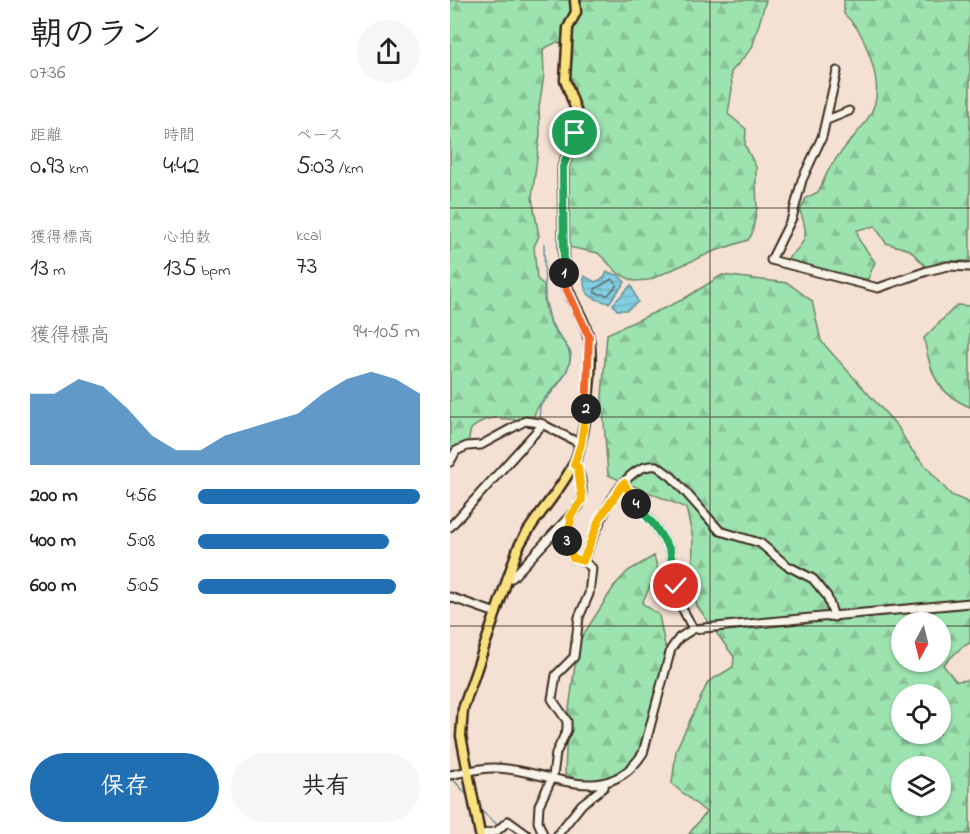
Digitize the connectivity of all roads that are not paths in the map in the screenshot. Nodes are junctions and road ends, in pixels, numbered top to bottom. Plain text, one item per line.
1 (575, 0) edge
2 (837, 71) dead end
3 (849, 111) dead end
4 (826, 120) junction
5 (970, 267) edge
6 (543, 424) junction
7 (581, 444) junction
8 (450, 462) edge
9 (574, 465) junction
10 (624, 483) junction
11 (570, 517) junction
12 (450, 527) edge
13 (583, 561) junction
14 (507, 578) junction
15 (450, 597) edge
16 (970, 603) edge
17 (496, 613) junction
18 (834, 617) junction
19 (693, 629) junction
20 (467, 771) junction
21 (450, 775) edge
22 (552, 779) junction
23 (605, 782) junction
24 (482, 834) edge
25 (526, 834) edge
26 (543, 834) edge
27 (558, 834) edge

1 - 7 main road
2 - 4 street
3 - 4 street
4 - 5 street
6 - 7 street
6 - 8 street
6 - 12 street
7 - 9 main road
9 - 11 street
9 - 14 main road
10 - 13 street
10 - 18 street
10 - 19 street
11 - 13 street
11 - 14 street
13 - 22 street
14 - 17 main road
15 - 17 street
16 - 18 street
17 - 20 main road
18 - 19 street
19 - 23 street
20 - 21 street
20 - 22 street
20 - 24 main road
22 - 23 street
22 - 26 street
23 - 27 street
24 - 25 street

